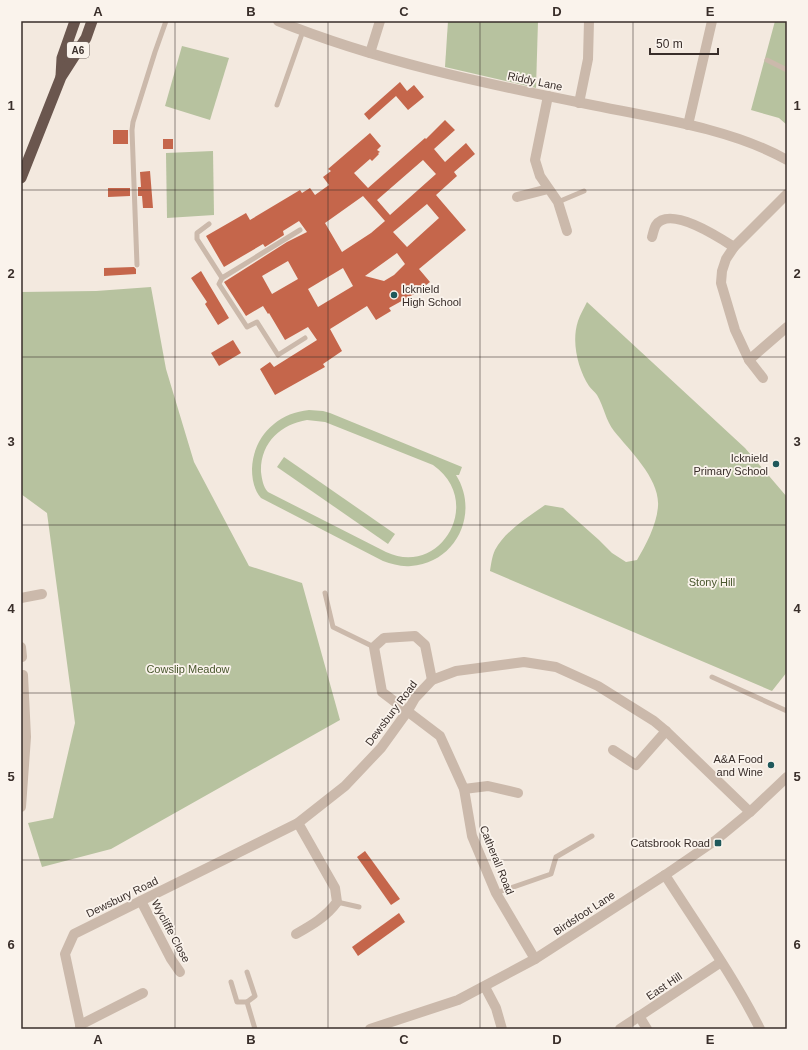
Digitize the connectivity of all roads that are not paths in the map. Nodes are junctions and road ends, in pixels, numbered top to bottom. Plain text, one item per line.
1 (75, 21) edge
2 (92, 21) edge
3 (166, 21) edge
4 (278, 21) edge
5 (380, 21) edge
6 (589, 21) edge
7 (712, 21) edge
8 (303, 31) junction
9 (370, 53) junction
10 (767, 60) dead end
11 (787, 70) edge
12 (61, 77) junction
13 (548, 96) junction
14 (579, 103) junction
15 (277, 105) dead end
16 (688, 125) junction
17 (787, 160) edge
18 (21, 178) edge
19 (548, 189) junction
20 (584, 191) dead end
21 (787, 194) edge
22 (517, 197) dead end
23 (558, 202) junction
24 (209, 224) dead end
25 (300, 230) dead end
26 (567, 231) dead end
27 (652, 237) dead end
28 (734, 247) junction
29 (137, 265) dead end
30 (222, 278) junction
31 (787, 327) edge
32 (305, 338) dead end
33 (749, 360) junction
34 (763, 378) dead end
35 (325, 593) dead end
36 (42, 594) dead end
37 (21, 598) edge
38 (374, 647) junction
39 (23, 675) dead end
40 (712, 677) dead end
41 (432, 680) junction
42 (22, 694) edge
43 (787, 711) edge
44 (407, 712) junction
45 (666, 730) junction
46 (613, 750) dead end
47 (23, 755) edge
48 (787, 777) edge
49 (464, 789) junction
50 (518, 793) dead end
51 (21, 807) edge
52 (750, 812) junction
53 (298, 822) junction
54 (592, 836) dead end
55 (665, 875) junction
56 (496, 893) junction
57 (141, 901) junction
58 (337, 902) junction
59 (359, 907) dead end
60 (296, 934) dead end
61 (535, 959) junction
62 (721, 962) junction
63 (180, 972) dead end
64 (247, 972) dead end
65 (231, 982) dead end
66 (485, 987) junction
67 (143, 993) dead end
68 (247, 1002) junction
69 (639, 1016) junction
70 (81, 1027) edge
71 (255, 1029) edge
72 (370, 1029) edge
73 (502, 1029) edge
74 (620, 1029) edge
75 (647, 1029) edge
76 (760, 1029) edge

1 - 12 highway, A6
2 - 12 highway, A6
3 - 29 lane
4 - 8 street, Riddy Lane
5 - 9 street
6 - 14 street
7 - 16 street
8 - 9 street, Riddy Lane
8 - 15 lane
9 - 13 street, Riddy Lane
10 - 11 lane
12 - 18 highway, A6
13 - 14 street, Riddy Lane
13 - 19 street
14 - 16 street, Riddy Lane
16 - 17 street, Riddy Lane
19 - 22 street
19 - 23 street
20 - 23 lane
21 - 28 street
23 - 26 street
24 - 30 lane
25 - 30 lane
27 - 28 street
28 - 33 street
30 - 32 lane
31 - 33 street
33 - 34 street
35 - 38 lane
36 - 37 street
38 - 41 street
38 - 44 street, Catherall Road
39 - 42 street
40 - 43 lane
41 - 44 street, Dewsbury Road
41 - 45 street, Dewsbury Road
42 - 47 street
44 - 49 street, Catherall Road
44 - 53 street, Dewsbury Road
45 - 46 street
45 - 52 street, Dewsbury Road
47 - 51 street
48 - 52 street, Birdsfoot Lane
49 - 50 street
49 - 56 street, Catherall Road
52 - 55 street, Birdsfoot Lane
53 - 57 street, Dewsbury Road
53 - 58 street
54 - 56 lane
55 - 61 street, Birdsfoot Lane
55 - 62 street
56 - 61 street, Catherall Road
57 - 63 street, Wycliffe Close
57 - 70 street, Dewsbury Road
58 - 59 lane
58 - 60 street
61 - 66 street, Birdsfoot Lane
62 - 69 street, East Hill
62 - 76 street
64 - 68 lane
65 - 68 lane
66 - 72 street, Birdsfoot Lane
66 - 73 street
67 - 70 street
68 - 71 lane
69 - 74 street, East Hill
69 - 75 street

